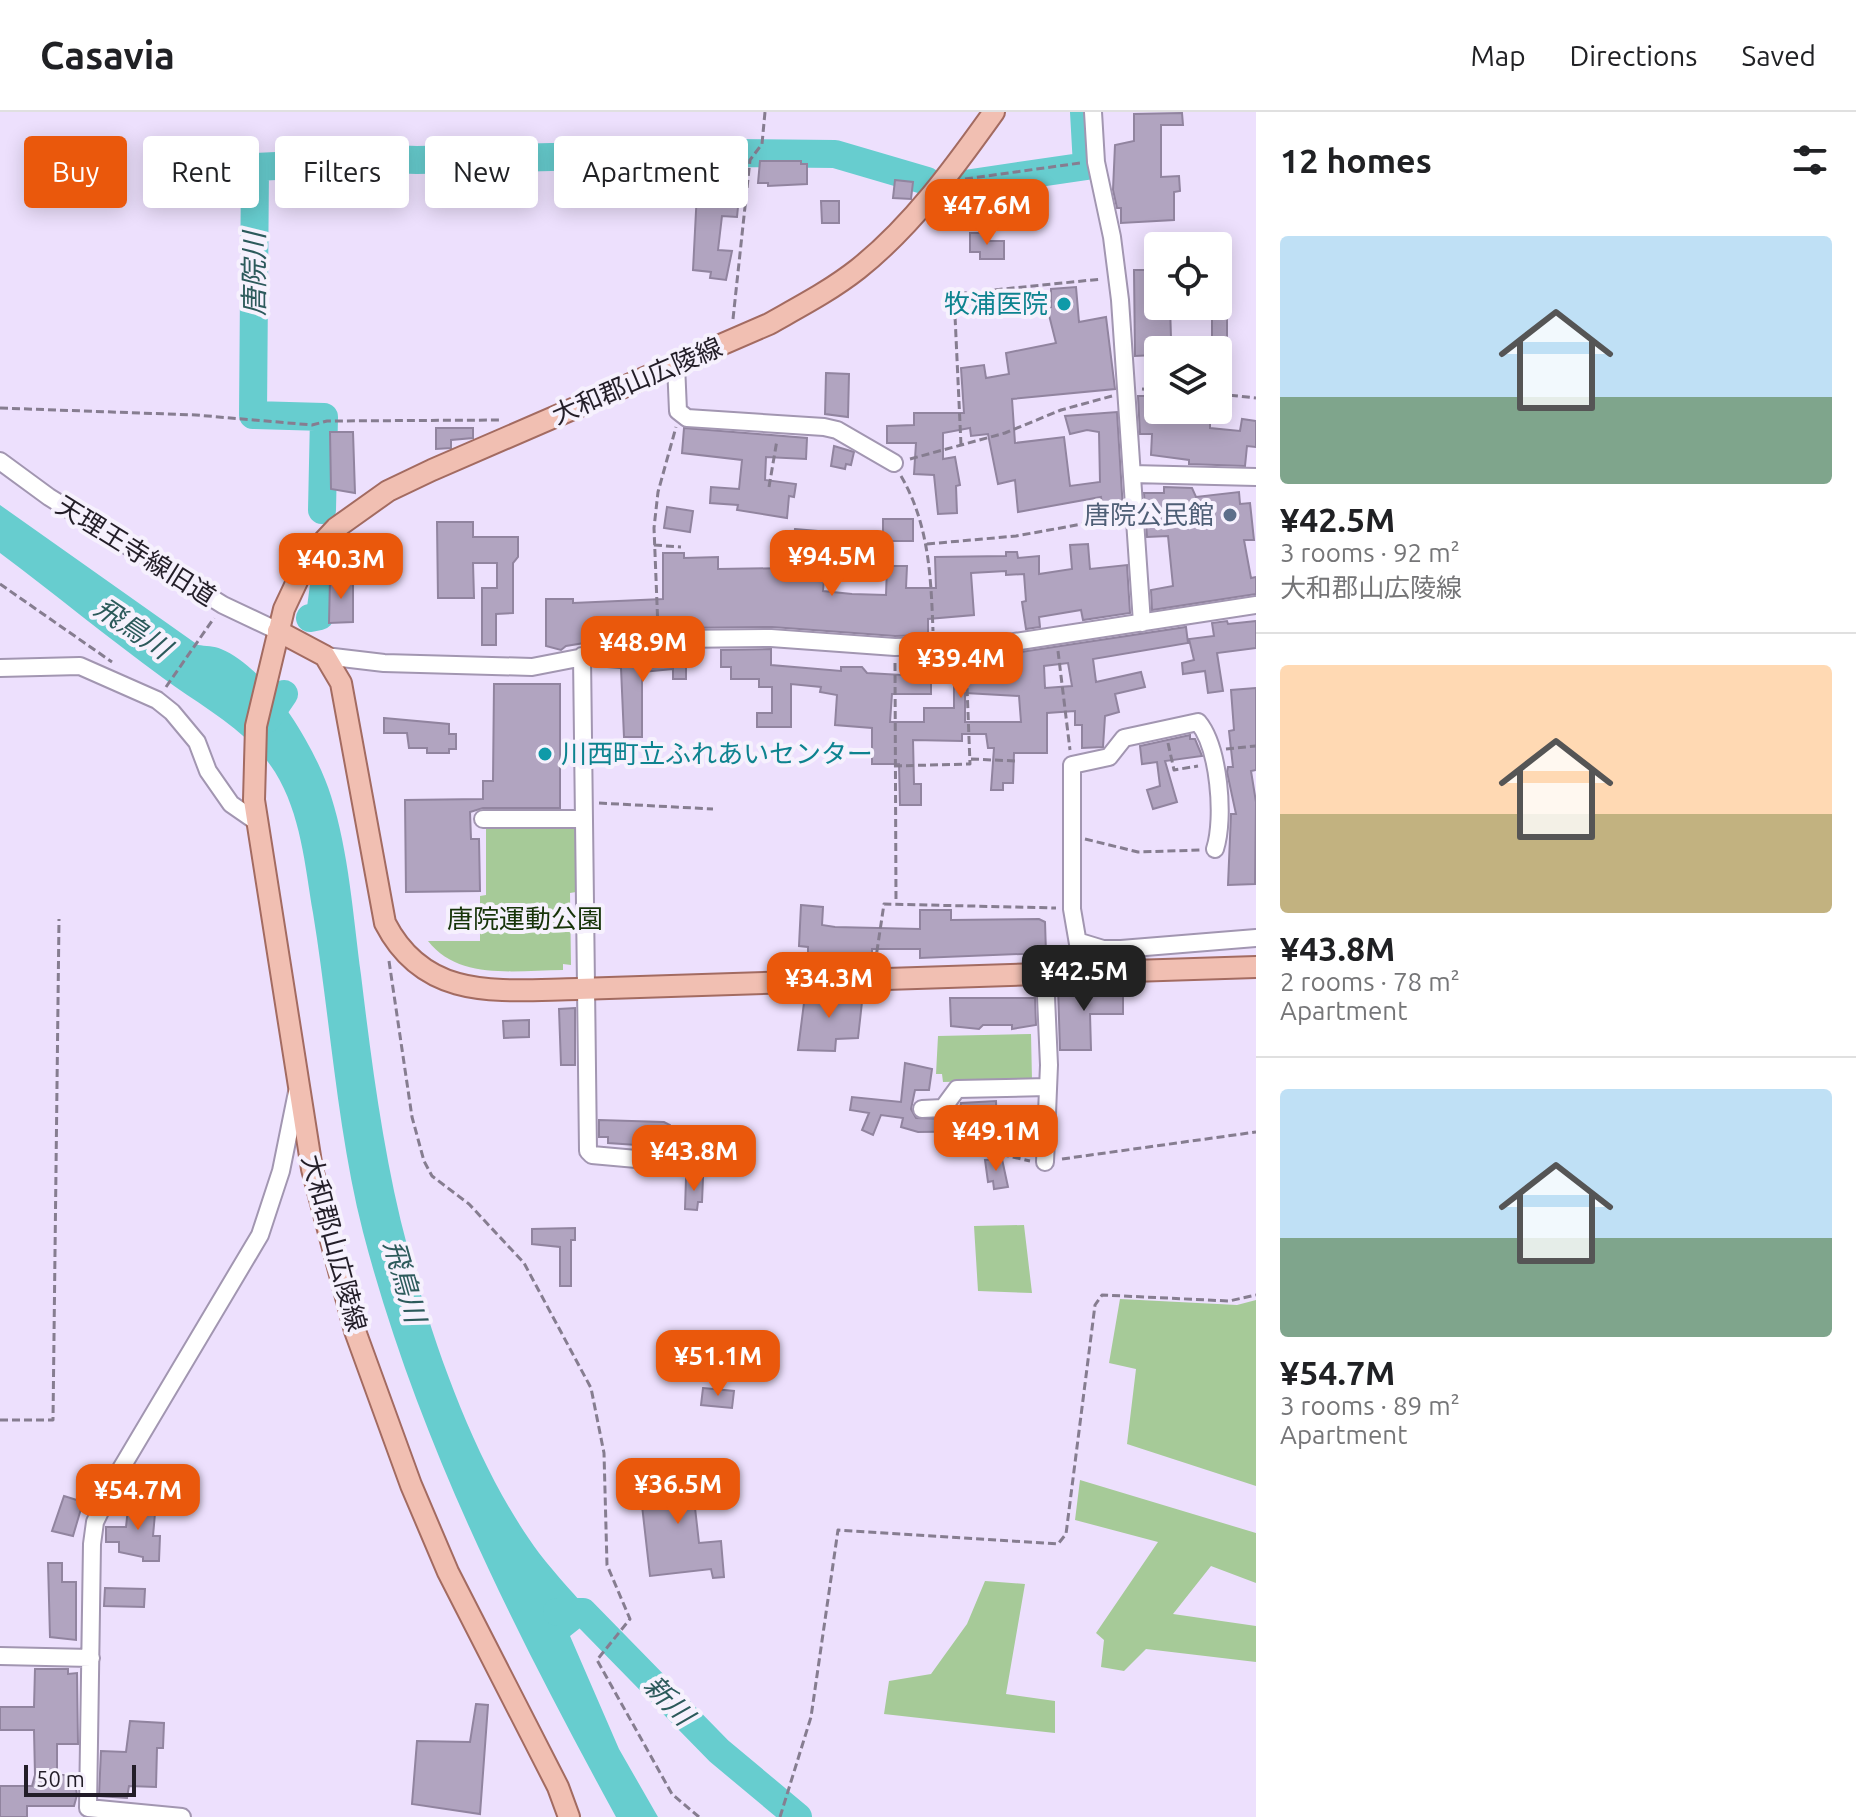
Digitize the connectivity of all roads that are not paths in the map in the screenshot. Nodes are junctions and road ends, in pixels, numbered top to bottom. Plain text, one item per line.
1 (994, 112) edge
2 (1093, 112) edge
3 (676, 364) junction
4 (0, 461) edge
5 (894, 463) road end
6 (1132, 474) junction
7 (1256, 477) edge
8 (1256, 605) edge
9 (1142, 623) junction
10 (278, 631) junction
11 (325, 656) junction
12 (582, 656) junction
13 (0, 668) edge
14 (583, 811) junction
15 (483, 819) dead end
16 (257, 822) junction
17 (1215, 849) road end
18 (1256, 938) edge
19 (1080, 942) junction
20 (1256, 967) edge
21 (1083, 973) junction
22 (1045, 974) junction
23 (587, 988) junction
24 (298, 1083) junction
25 (1047, 1087) junction
26 (922, 1109) dead end
27 (1045, 1162) road end
28 (703, 1165) dead end
29 (312, 1169) junction
30 (281, 1171) junction
31 (0, 1656) edge
32 (91, 1658) junction
33 (84, 1812) edge
34 (182, 1817) edge
35 (569, 1817) edge

1 - 3 main road, 大和郡山広陵線
2 - 6 street
3 - 5 street
3 - 10 main road, 大和郡山広陵線
4 - 10 street, 天理王寺線旧道
6 - 7 street
6 - 9 street
8 - 9 street
9 - 12 street
10 - 11 main road
10 - 16 main road, 大和郡山広陵線
11 - 12 street
11 - 23 main road
12 - 14 street
13 - 16 street
14 - 15 street
14 - 23 street
16 - 24 main road, 大和郡山広陵線
17 - 19 street
18 - 19 street
19 - 21 street
20 - 21 main road
21 - 22 main road
22 - 23 main road
22 - 25 street
23 - 28 street
24 - 29 main road, 大和郡山広陵線
24 - 30 street
25 - 26 street
25 - 27 street
29 - 30 street
29 - 35 main road, 大和郡山広陵線
30 - 32 street
31 - 32 street
32 - 33 street
33 - 34 street

